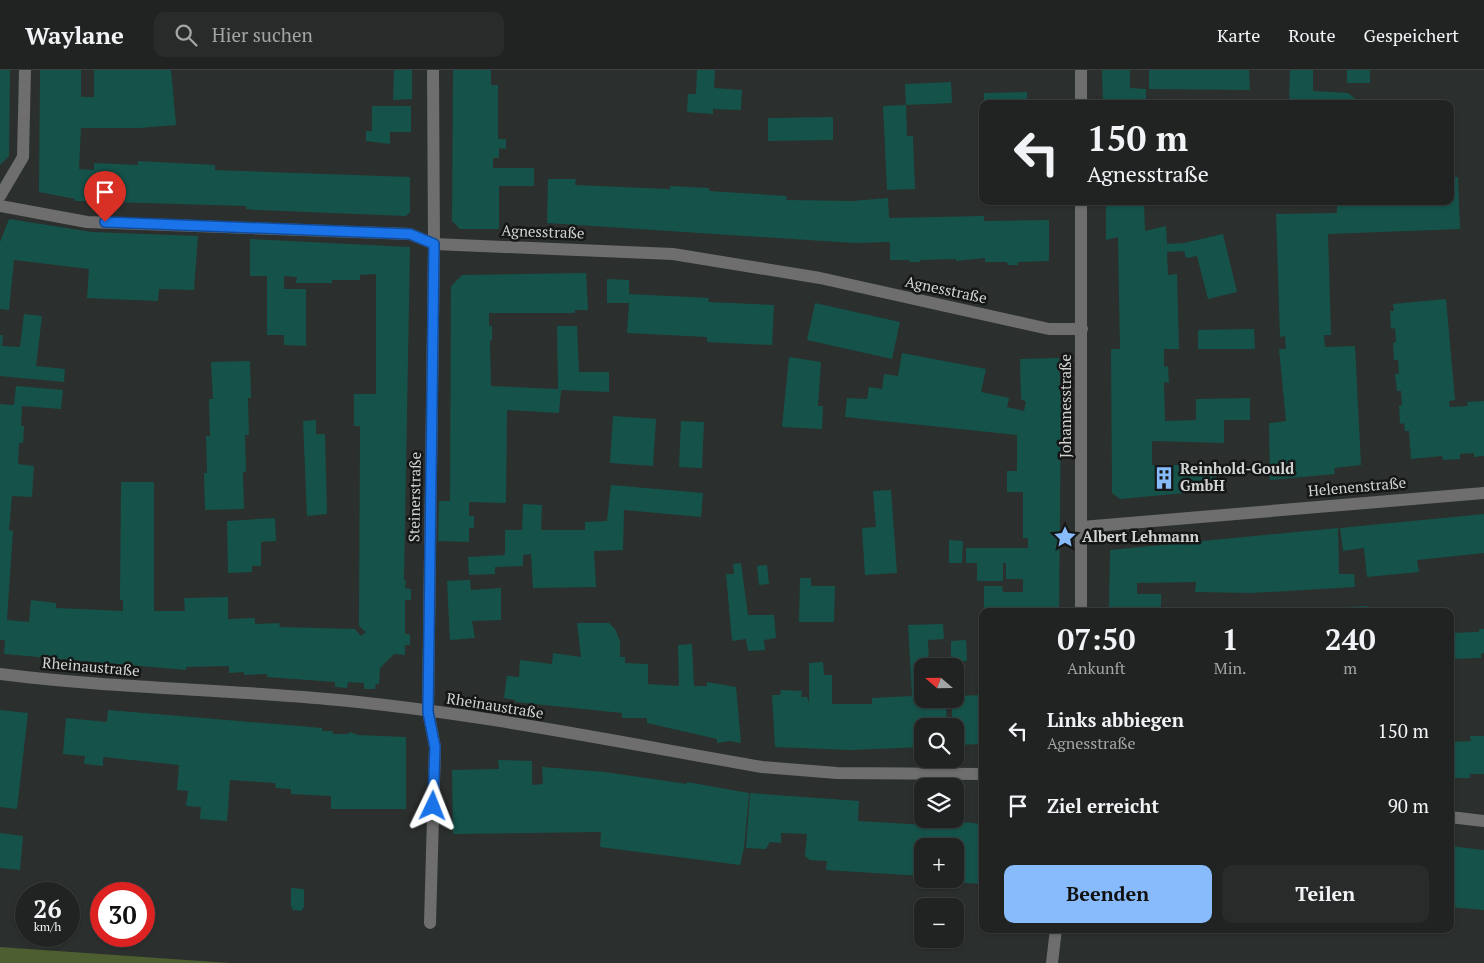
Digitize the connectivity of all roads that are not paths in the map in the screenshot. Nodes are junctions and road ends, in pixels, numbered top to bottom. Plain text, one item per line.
1 (25, 70) edge
2 (433, 70) edge
3 (1082, 70) edge
4 (1081, 100) edge
5 (0, 196) edge
6 (1081, 205) edge
7 (0, 206) edge
8 (434, 244) junction
9 (1082, 329) junction
10 (1484, 493) edge
11 (1082, 526) junction
12 (1081, 608) edge
13 (0, 674) edge
14 (428, 712) junction
15 (979, 774) edge
16 (1454, 817) edge
17 (1484, 821) edge
18 (430, 923) dead end
19 (1056, 933) edge
20 (1052, 963) edge

1 - 5 street
2 - 8 street, Steinerstraße
3 - 4 street
6 - 9 street, Johannesstraße
7 - 8 street, Agnesstraße
8 - 9 street, Agnesstraße
8 - 14 street, Steinerstraße
9 - 11 street, Johannesstraße
10 - 11 street, Helenenstraße
11 - 12 street, Johannesstraße
13 - 14 street, Rheinaustraße
14 - 15 street, Rheinaustraße
14 - 18 street, Steinerstraße
16 - 17 street
19 - 20 street

